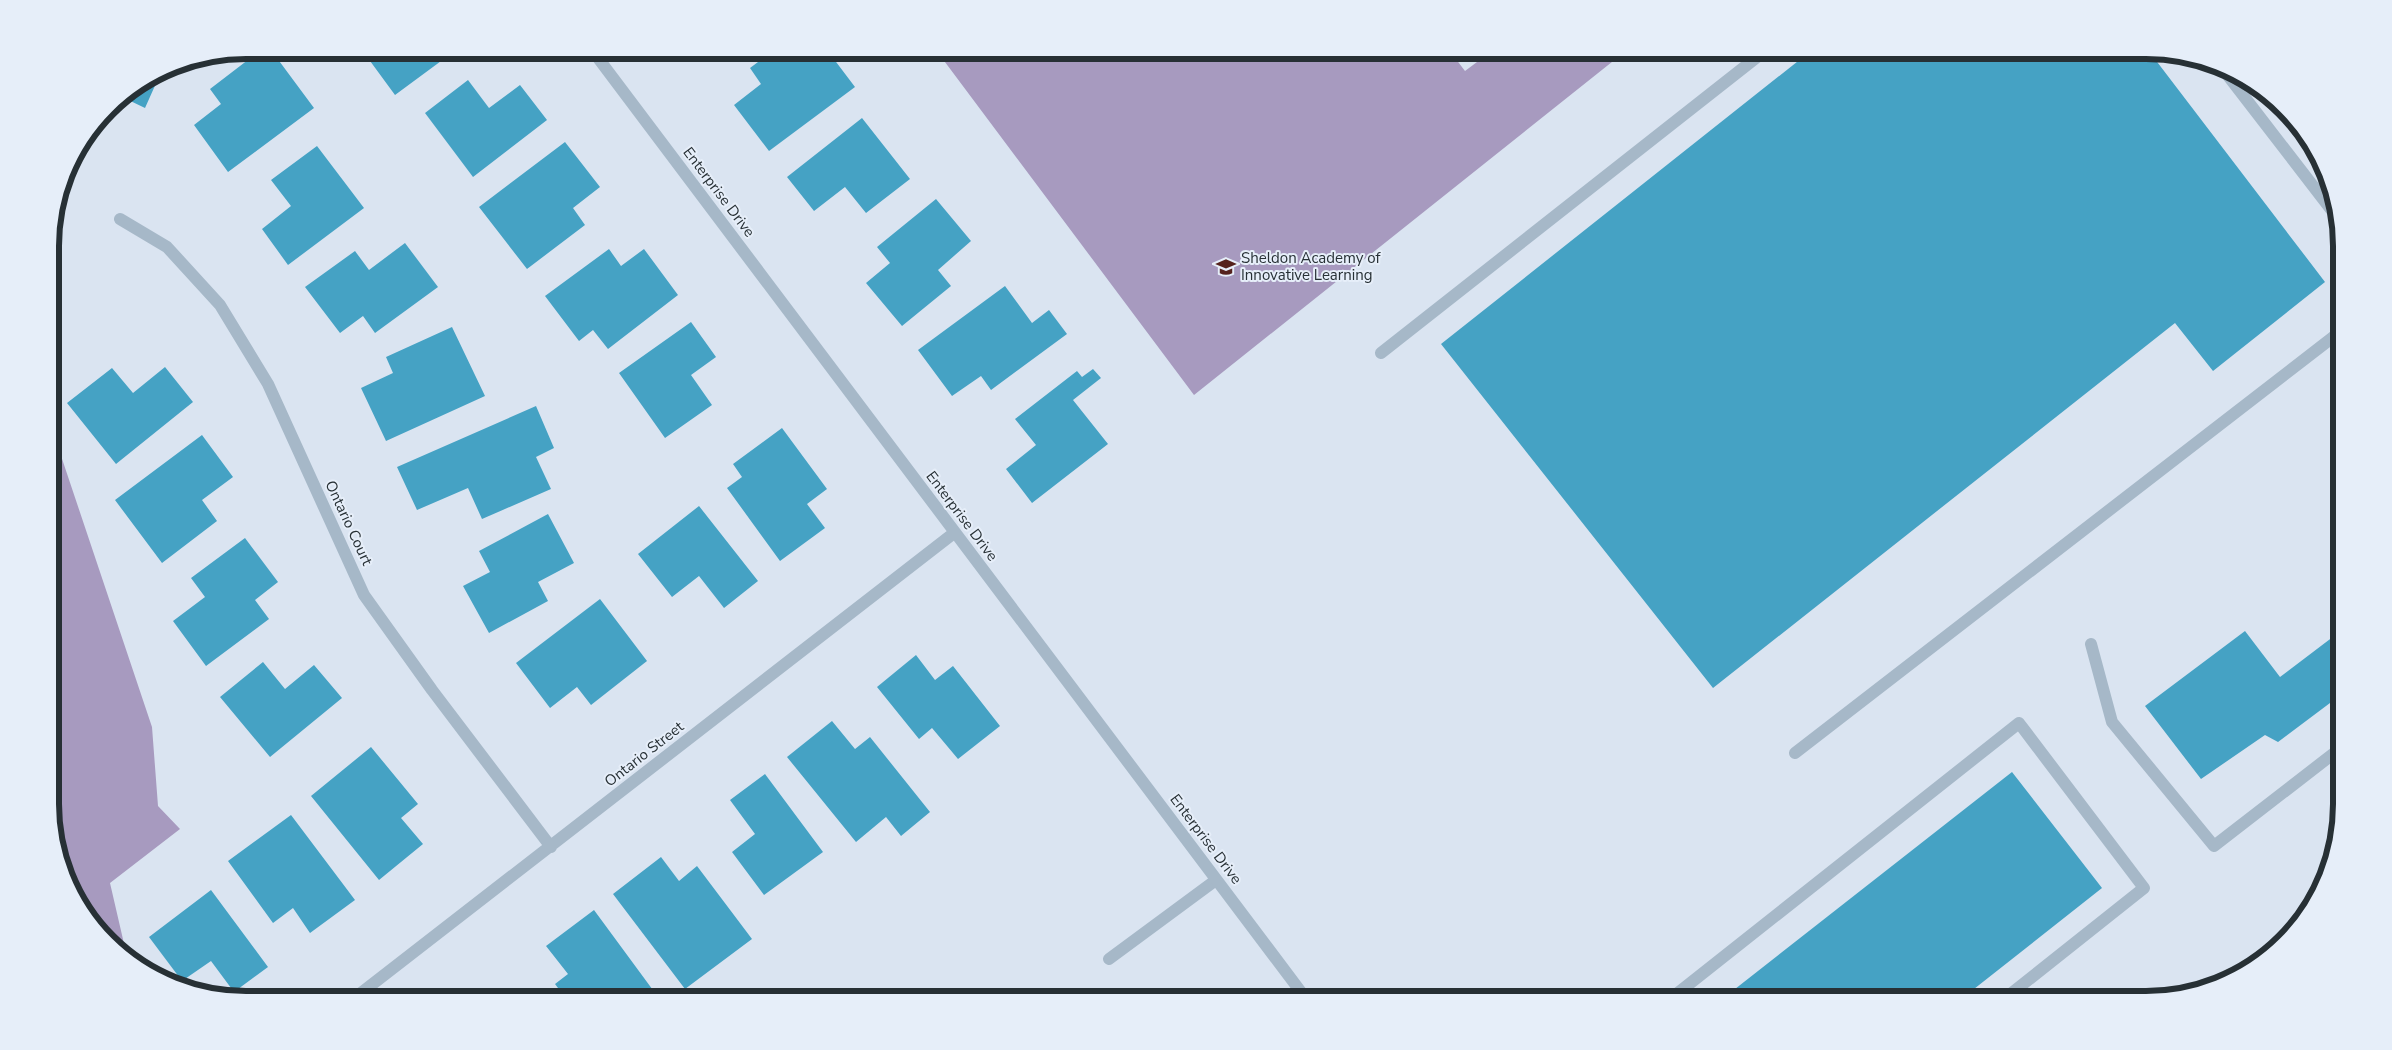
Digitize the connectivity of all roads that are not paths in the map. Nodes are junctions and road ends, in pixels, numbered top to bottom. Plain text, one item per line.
1 (599, 59) edge
2 (1755, 59) edge
3 (2230, 79) edge
4 (2330, 208) edge
5 (120, 219) dead end
6 (2333, 337) edge
7 (1381, 353) dead end
8 (954, 533) junction
9 (2091, 644) dead end
10 (1795, 753) dead end
11 (2333, 754) edge
12 (551, 847) junction
13 (1216, 880) junction
14 (1109, 959) dead end
15 (364, 991) edge
16 (1300, 991) edge
17 (1680, 991) edge
18 (2014, 991) edge

1 - 8 street, Enterprise Drive
2 - 7 street
3 - 4 street
5 - 12 street, Ontario Court
6 - 10 street
8 - 12 street, Ontario Street
8 - 13 street, Enterprise Drive
9 - 11 street
12 - 15 street, Ontario Street
13 - 14 street
13 - 16 street, Enterprise Drive
17 - 18 street

